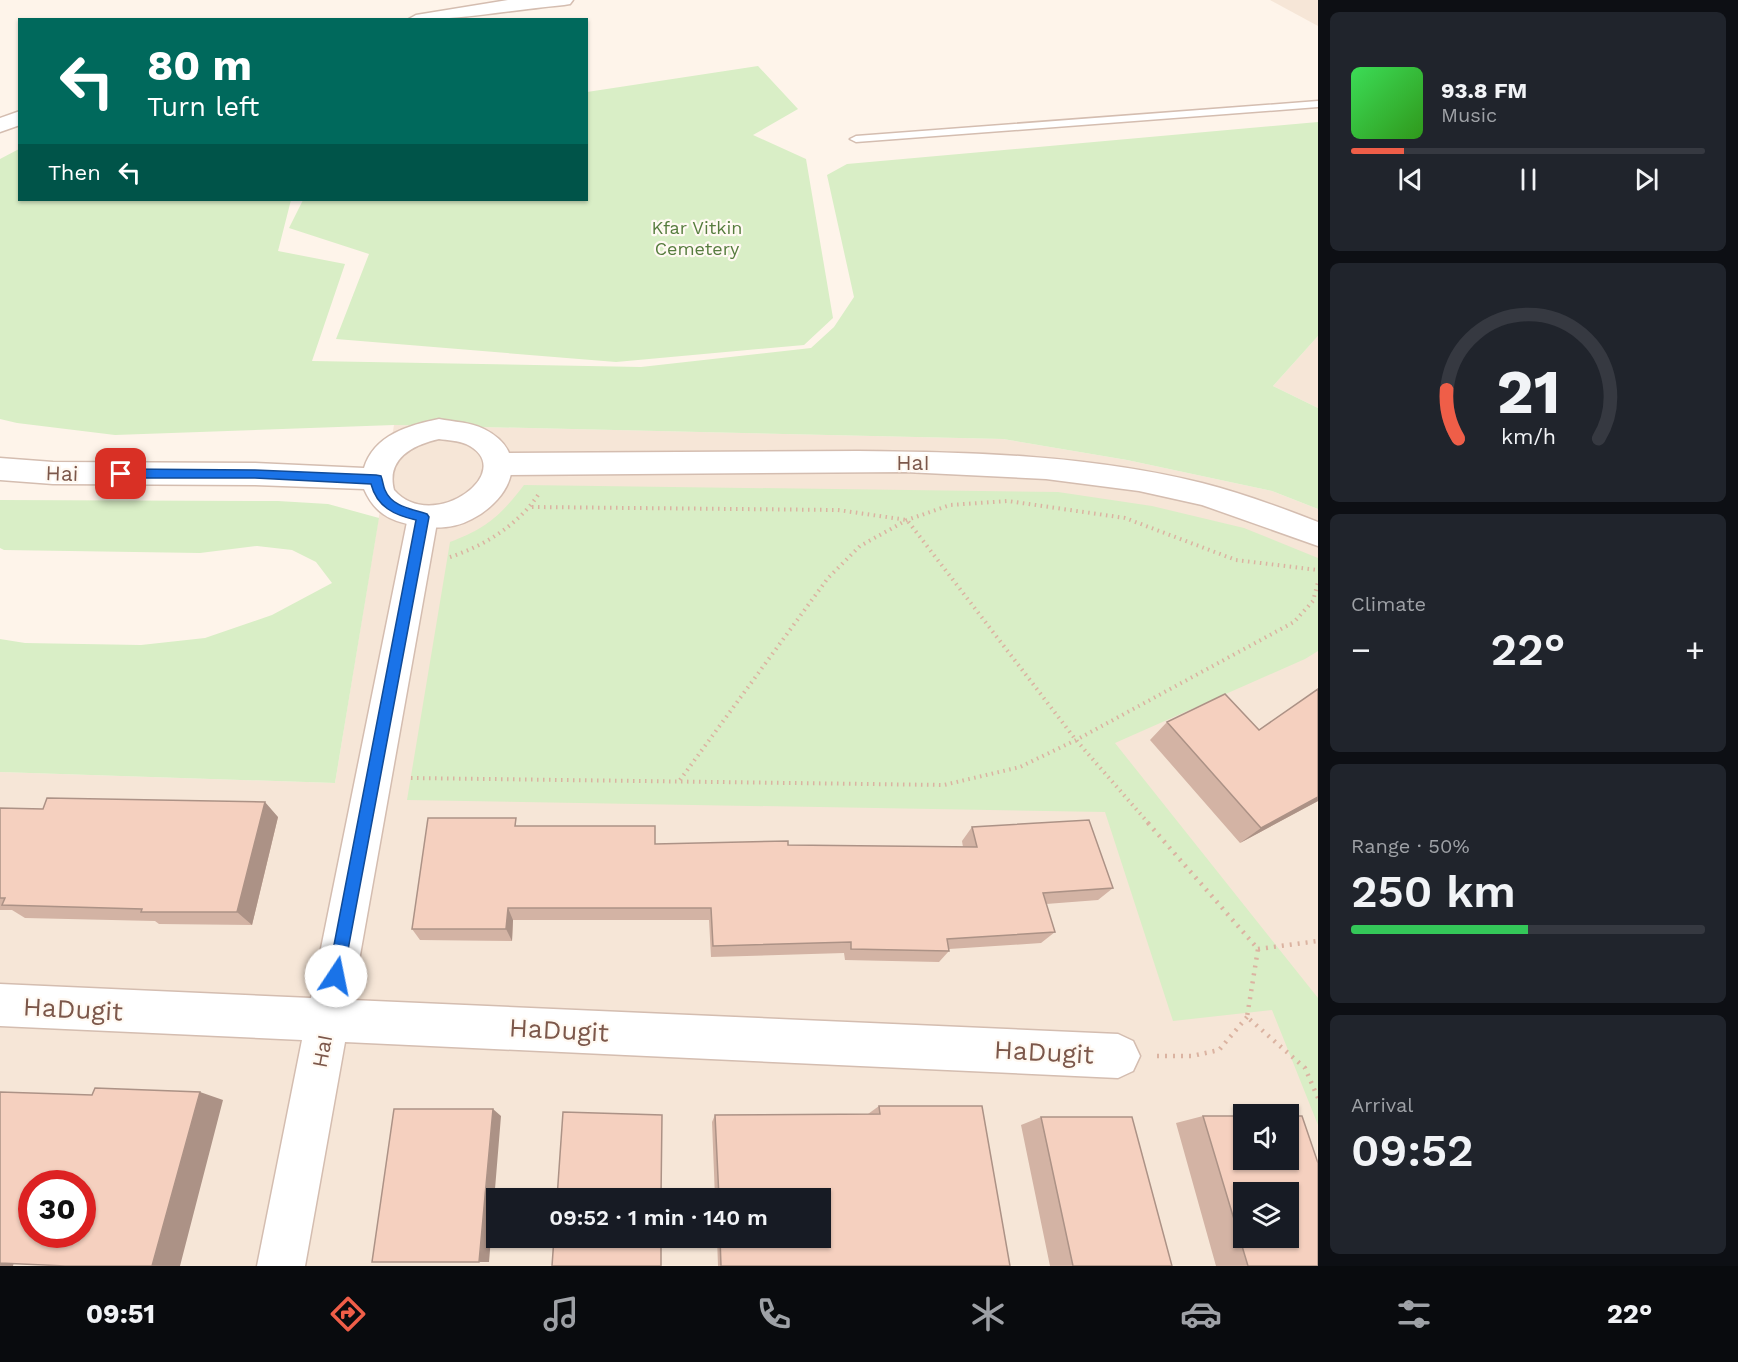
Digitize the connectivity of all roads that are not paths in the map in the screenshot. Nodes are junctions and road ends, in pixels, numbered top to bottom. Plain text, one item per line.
1 (564, 0) edge
2 (428, 18) edge
3 (1318, 104) edge
4 (18, 118) edge
5 (0, 126) edge
6 (856, 139) dead end
7 (499, 464) junction
8 (0, 469) edge
9 (376, 479) junction
10 (423, 517) junction
11 (1318, 534) edge
12 (0, 1005) edge
13 (328, 1020) junction
14 (1118, 1056) road end
15 (281, 1266) edge

1 - 2 street
3 - 6 lane
4 - 5 street
7 - 9 street
7 - 10 street
7 - 11 street, HaI
8 - 9 street, Hai
9 - 10 street
10 - 13 street, HaI
12 - 13 street, HaDugit
13 - 14 street, HaDugit
13 - 15 street, HaI

